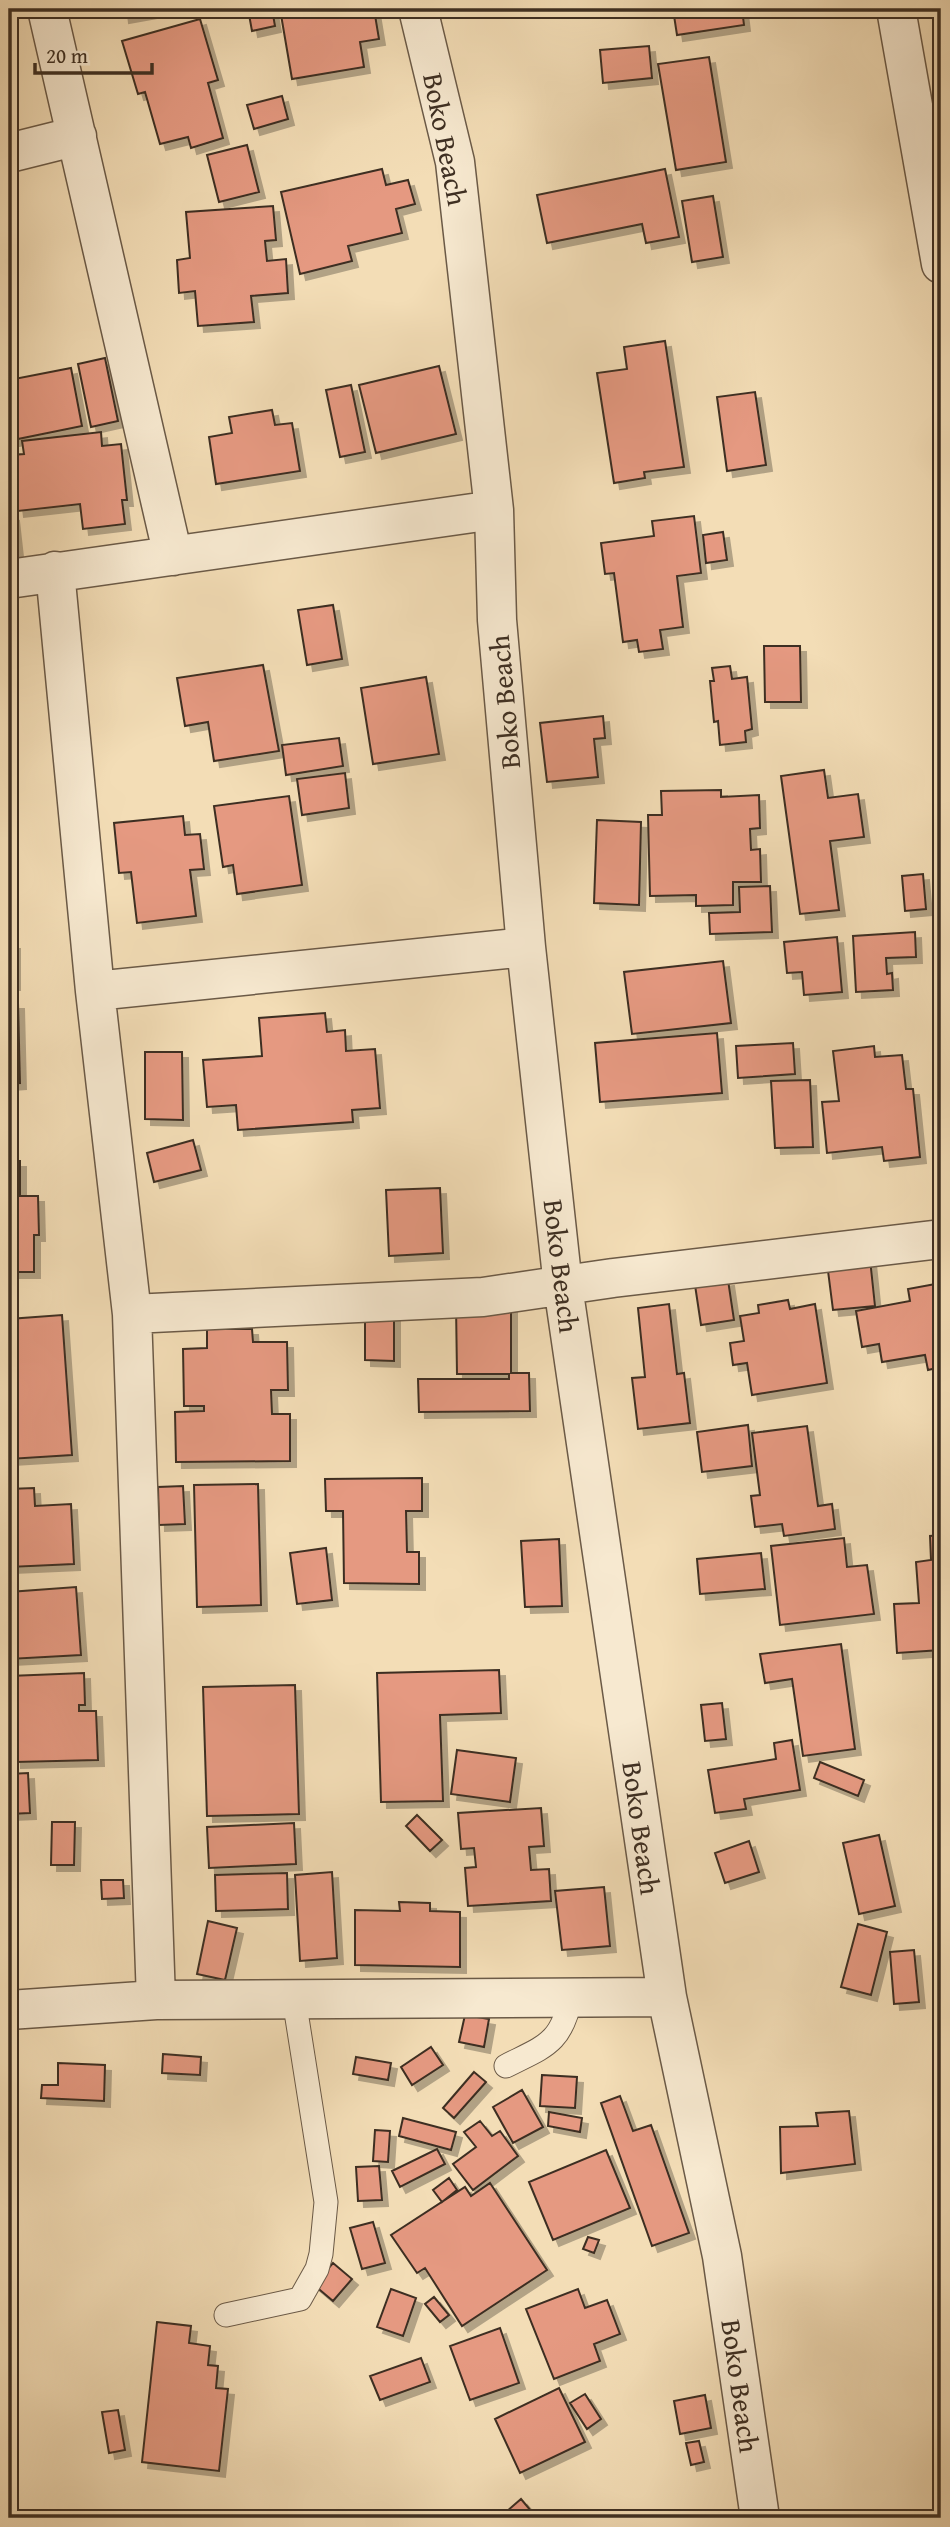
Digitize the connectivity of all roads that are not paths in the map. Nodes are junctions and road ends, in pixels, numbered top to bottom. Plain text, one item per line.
1 (47, 9) edge
2 (418, 9) edge
3 (896, 9) edge
4 (77, 136) junction
5 (9, 153) edge
6 (941, 264) edge
7 (494, 510) junction
8 (173, 556) junction
9 (55, 571) junction
10 (9, 579) edge
11 (526, 947) junction
12 (95, 990) junction
13 (941, 1240) edge
14 (564, 1286) junction
15 (132, 1314) junction
16 (571, 1997) junction
17 (667, 1997) junction
18 (294, 1999) junction
19 (156, 2000) junction
20 (9, 2010) edge
21 (506, 2067) dead end
22 (226, 2315) dead end
23 (760, 2518) edge

1 - 4 street
2 - 7 street, Boko Beach
3 - 6 street
4 - 5 street
4 - 8 street
7 - 8 street
7 - 11 street, Boko Beach
8 - 9 street
9 - 10 street
9 - 12 street
11 - 12 street
11 - 14 street, Boko Beach
12 - 15 street
13 - 14 street
14 - 15 street
14 - 17 street, Boko Beach
15 - 19 street
16 - 17 street
16 - 18 street
16 - 21 lane
17 - 23 street, Boko Beach
18 - 19 street
18 - 22 lane
19 - 20 street

